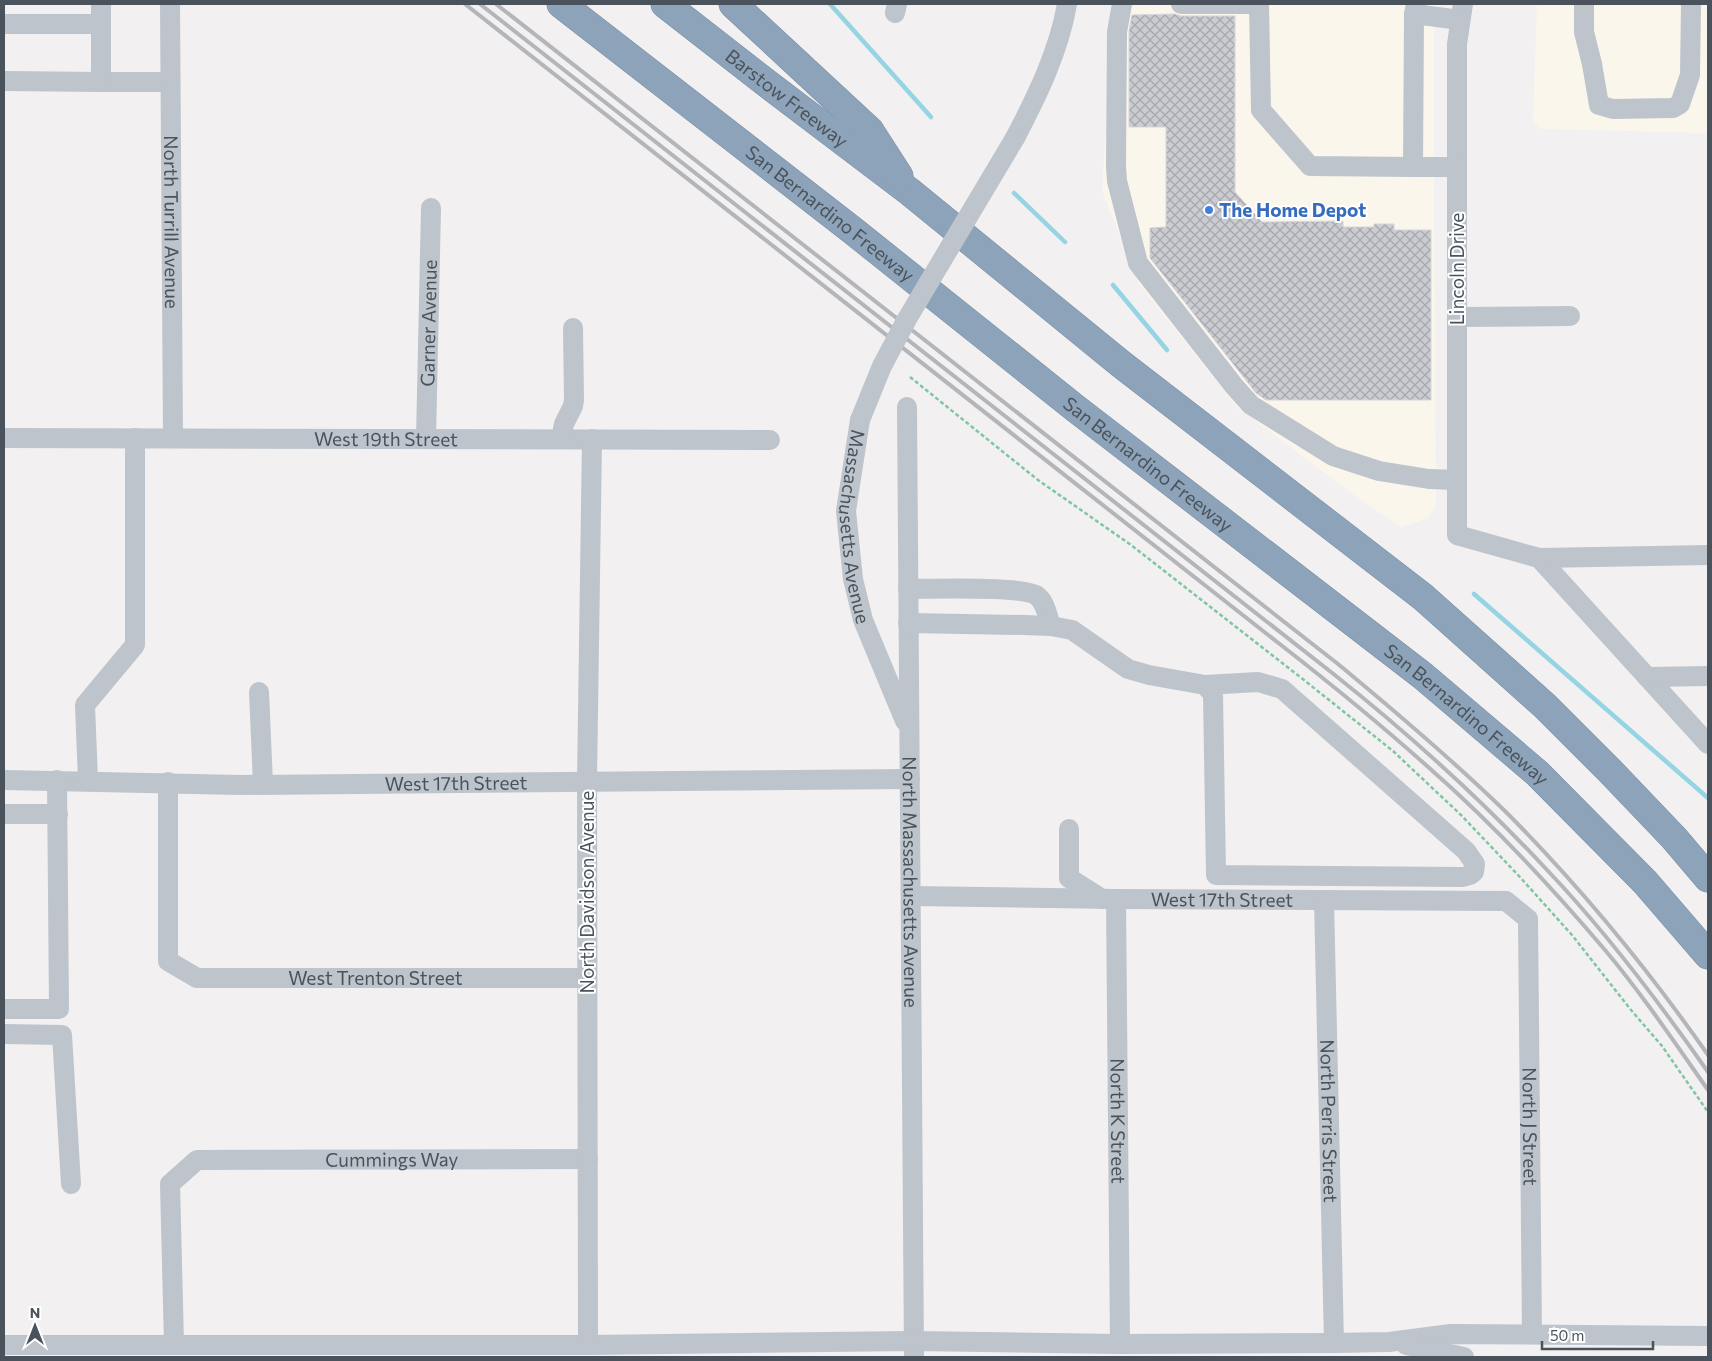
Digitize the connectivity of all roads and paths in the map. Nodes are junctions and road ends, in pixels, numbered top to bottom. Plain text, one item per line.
1 (101, 4) edge
2 (170, 4) edge
3 (562, 4) edge
4 (665, 4) edge
5 (733, 4) edge
6 (1067, 4) edge
7 (1122, 4) edge
8 (1181, 4) edge
9 (1259, 4) edge
10 (1584, 4) edge
11 (1690, 4) edge
12 (1415, 9) edge
13 (1462, 12) edge
14 (4, 24) edge
15 (101, 24) junction
16 (4, 81) edge
17 (101, 82) junction
18 (170, 82) junction
19 (1413, 167) junction
20 (1457, 167) junction
21 (910, 192) junction
22 (431, 208) dead end
23 (1570, 316) dead end
24 (1457, 317) junction
25 (573, 328) dead end
26 (907, 407) dead end
27 (4, 438) edge
28 (135, 438) junction
29 (173, 438) junction
30 (426, 439) junction
31 (561, 439) junction
32 (592, 439) junction
33 (770, 440) dead end
34 (1457, 480) junction
35 (1708, 555) edge
36 (1539, 558) junction
37 (908, 589) junction
38 (908, 623) junction
39 (1051, 626) junction
40 (1708, 676) edge
41 (1647, 677) junction
42 (1205, 685) junction
43 (259, 692) dead end
44 (908, 730) junction
45 (1708, 744) edge
46 (910, 779) junction
47 (4, 780) edge
48 (57, 780) junction
49 (88, 781) junction
50 (587, 781) junction
51 (168, 782) junction
52 (263, 784) junction
53 (4, 814) edge
54 (58, 814) junction
55 (1069, 829) dead end
56 (1708, 878) edge
57 (911, 896) junction
58 (1109, 899) junction
59 (1324, 900) junction
60 (1528, 919) joint
61 (1708, 955) edge
62 (587, 978) junction
63 (4, 1009) edge
64 (4, 1034) edge
65 (588, 1159) junction
66 (71, 1184) dead end
67 (1532, 1334) junction
68 (1708, 1336) edge
69 (1389, 1342) junction
70 (1334, 1343) junction
71 (4, 1344) edge
72 (174, 1344) junction
73 (1120, 1344) junction
74 (588, 1345) junction
75 (913, 1349) edge
76 (1290, 1350) edge
77 (87, 1351) edge
78 (367, 1351) edge
79 (1464, 1357) edge

1 - 15 street
2 - 18 street, North Turrill Avenue
3 - 61 highway, San Bernardino Freeway
4 - 21 highway, Barstow Freeway
5 - 21 highway
6 - 44 street, Massachusetts Avenue, bridge
7 - 34 street
8 - 9 street
9 - 19 street
10 - 11 street
12 - 13 street
12 - 19 street
13 - 20 street, Lincoln Drive
14 - 15 street
15 - 17 street
16 - 17 street
17 - 18 street
18 - 29 street, North Turrill Avenue
19 - 20 street
20 - 24 street, Lincoln Drive
21 - 56 highway
22 - 30 street, Garner Avenue
23 - 24 street
24 - 34 street, Lincoln Drive
25 - 31 street
26 - 37 street, North Massachusetts Avenue
27 - 28 street, West 19th Street
28 - 29 street, West 19th Street
28 - 49 street
29 - 30 street, West 19th Street
30 - 31 street, West 19th Street
31 - 32 street, West 19th Street
32 - 33 street, West 19th Street
32 - 50 street, North Davidson Avenue
34 - 36 street, Lincoln Drive
35 - 36 street
36 - 41 street
37 - 38 street, North Massachusetts Avenue
37 - 39 street
38 - 39 street
38 - 44 street, North Massachusetts Avenue
39 - 42 street
40 - 41 street
41 - 45 street
42 - 42 street
43 - 52 street
44 - 46 street, North Massachusetts Avenue
46 - 50 street, West 17th Street
46 - 57 street, North Massachusetts Avenue
47 - 48 street, West 17th Street
48 - 49 street, West 17th Street
48 - 54 street
49 - 51 street, West 17th Street
50 - 52 street, West 17th Street
50 - 62 street, North Davidson Avenue
51 - 52 street, West 17th Street
51 - 62 street, West Trenton Street
53 - 54 street
54 - 63 street
55 - 58 street
57 - 58 street, West 17th Street
57 - 75 street, North Massachusetts Avenue
58 - 59 street, West 17th Street
58 - 73 street, North K Street
59 - 60 street, West 17th Street
59 - 70 street, North Perris Street
60 - 67 street, North J Street
62 - 65 street, North Davidson Avenue
64 - 66 street
65 - 72 street, Cummings Way
65 - 74 street, North Davidson Avenue
67 - 68 street
67 - 69 street
69 - 70 street
69 - 79 street
70 - 76 street
71 - 77 street
72 - 77 street
72 - 78 street
73 - 75 street
73 - 76 street
74 - 75 street
74 - 78 street

